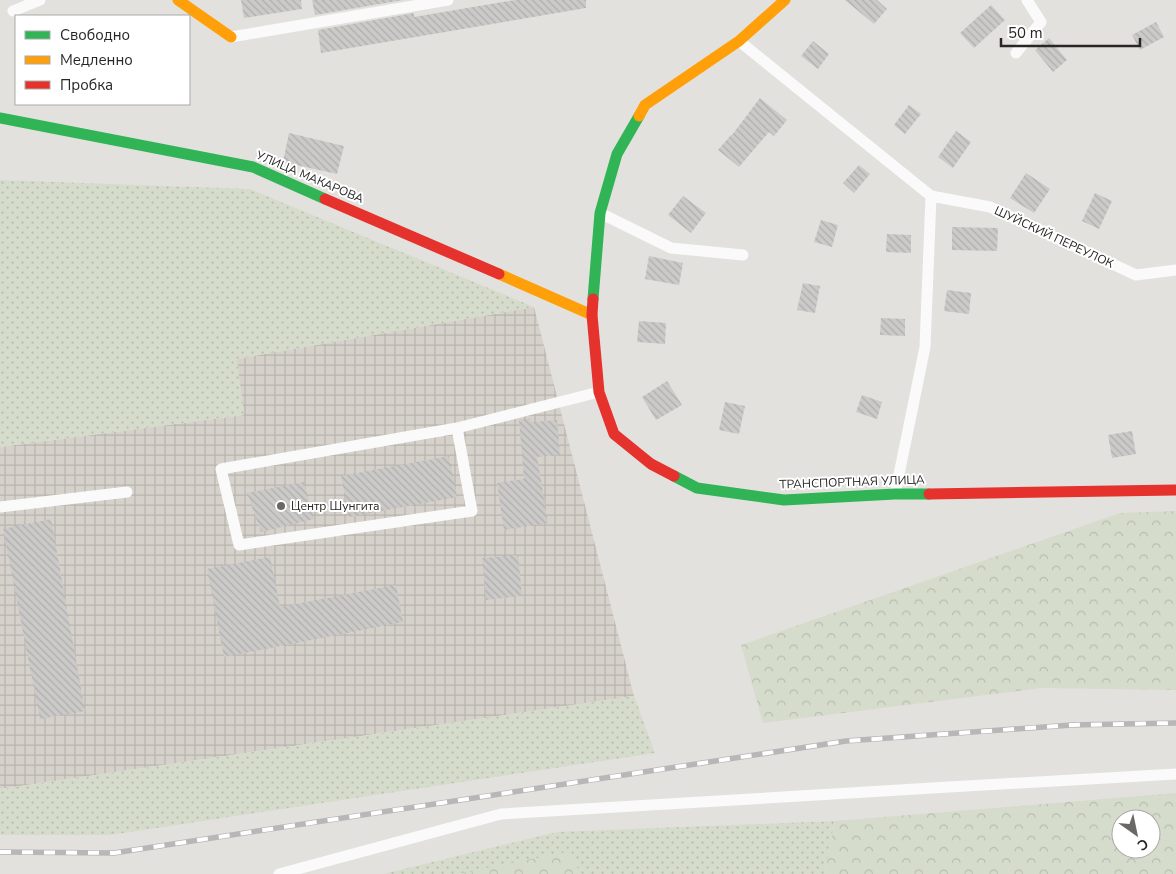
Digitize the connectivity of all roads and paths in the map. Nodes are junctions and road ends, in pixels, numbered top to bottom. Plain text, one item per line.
1 (40, 0) edge
2 (178, 0) edge
3 (448, 0) edge
4 (786, 0) edge
5 (1027, 0) edge
6 (13, 11) dead end
7 (231, 37) joint
8 (739, 41) junction
9 (1016, 53) dead end
10 (0, 118) edge
11 (932, 196) junction
12 (600, 213) junction
13 (743, 255) dead end
14 (1176, 270) edge
15 (592, 315) junction
16 (599, 392) junction
17 (457, 428) junction
18 (1176, 490) edge
19 (127, 492) dead end
20 (895, 494) junction
21 (0, 507) edge
22 (1176, 774) edge
23 (279, 874) edge

1 - 6 lane
2 - 7 main road
3 - 7 lane
4 - 8 main road, ТРАНСПОРТНАЯ УЛИЦА
5 - 9 lane
8 - 11 lane
8 - 12 main road, ТРАНСПОРТНАЯ УЛИЦА
10 - 15 main road, УЛИЦА МАКАРОВА
11 - 14 lane, ШУЙСКИЙ ПЕРЕУЛОК
11 - 20 lane
12 - 13 lane
12 - 15 main road, ТРАНСПОРТНАЯ УЛИЦА
15 - 16 main road, ТРАНСПОРТНАЯ УЛИЦА
16 - 17 lane
16 - 20 main road, ТРАНСПОРТНАЯ УЛИЦА
17 - 17 lane
18 - 20 main road, ТРАНСПОРТНАЯ УЛИЦА
19 - 21 lane
22 - 23 lane

